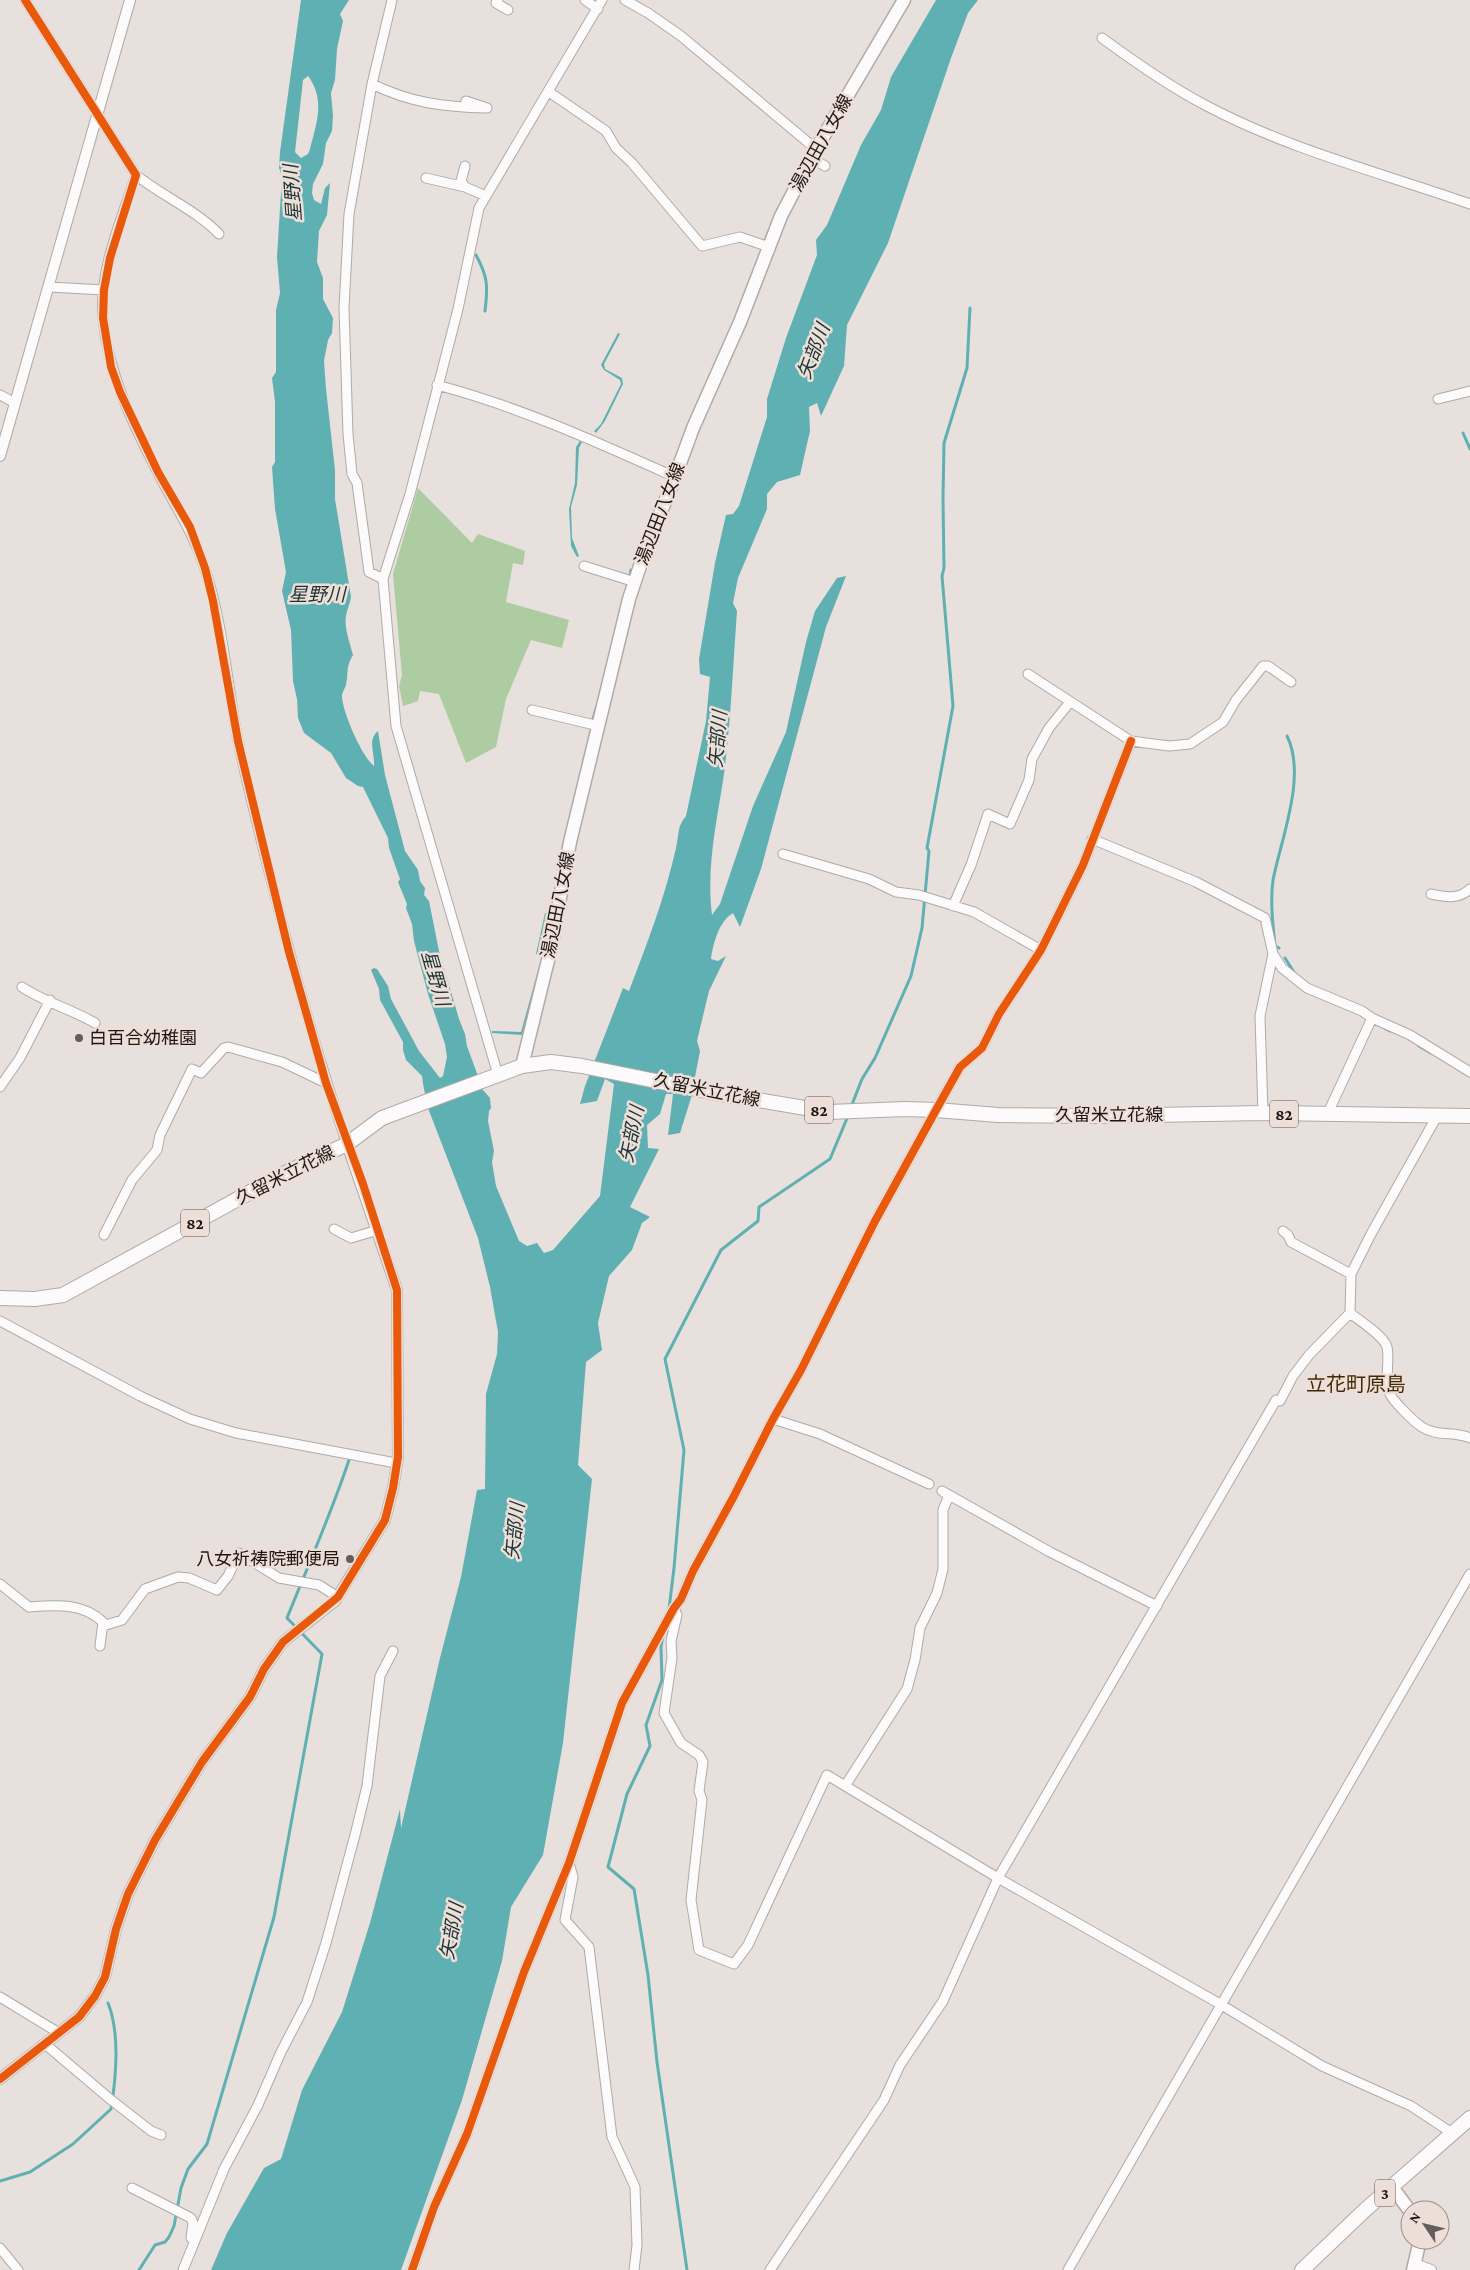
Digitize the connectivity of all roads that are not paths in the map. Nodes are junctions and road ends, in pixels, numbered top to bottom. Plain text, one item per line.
1 (25, 0) edge
2 (130, 0) edge
3 (392, 0) edge
4 (498, 0) edge
5 (585, 0) edge
6 (625, 0) edge
7 (904, 0) edge
8 (600, 4) edge
9 (508, 10) dead end
10 (1102, 38) dead end
11 (372, 84) junction
12 (549, 92) junction
13 (466, 101) dead end
14 (98, 113) junction
15 (814, 153) junction
16 (465, 166) dead end
17 (825, 166) dead end
18 (136, 175) junction
19 (426, 178) dead end
20 (465, 187) junction
21 (486, 196) junction
22 (1470, 204) edge
23 (219, 234) dead end
24 (769, 247) junction
25 (49, 287) junction
26 (104, 290) junction
27 (437, 385) junction
28 (1470, 391) edge
29 (0, 395) edge
30 (1438, 398) dead end
31 (15, 403) junction
32 (0, 456) edge
33 (675, 477) junction
34 (584, 566) dead end
35 (383, 580) junction
36 (635, 582) junction
37 (1028, 674) dead end
38 (1291, 682) dead end
39 (1070, 702) junction
40 (532, 710) dead end
41 (599, 726) junction
42 (1131, 741) junction
43 (1092, 839) junction
44 (783, 854) dead end
45 (1470, 890) edge
46 (1431, 894) dead end
47 (953, 906) junction
48 (1041, 950) junction
49 (1273, 954) junction
50 (22, 987) dead end
51 (50, 1000) junction
52 (1372, 1018) junction
53 (95, 1023) dead end
54 (522, 1066) junction
55 (1470, 1072) edge
56 (3, 1075) edge
57 (495, 1077) junction
58 (326, 1083) junction
59 (0, 1087) edge
60 (936, 1110) junction
61 (1263, 1113) junction
62 (1327, 1115) junction
63 (1437, 1116) junction
64 (1470, 1116) edge
65 (347, 1144) junction
66 (334, 1229) dead end
67 (378, 1230) junction
68 (1283, 1231) dead end
69 (104, 1235) dead end
70 (1352, 1274) junction
71 (0, 1298) edge
72 (1350, 1314) junction
73 (0, 1321) edge
74 (773, 1419) junction
75 (1470, 1438) edge
76 (396, 1464) junction
77 (929, 1484) dead end
78 (1470, 1574) edge
79 (0, 1584) edge
80 (338, 1596) junction
81 (1157, 1606) junction
82 (674, 1608) junction
83 (103, 1626) junction
84 (100, 1646) dead end
85 (393, 1651) dead end
86 (844, 1785) junction
87 (569, 1863) junction
88 (998, 1878) junction
89 (0, 1997) edge
90 (1220, 2004) junction
91 (59, 2033) junction
92 (45, 2044) junction
93 (0, 2080) edge
94 (1470, 2118) edge
95 (1452, 2133) junction
96 (161, 2134) dead end
97 (1392, 2187) junction
98 (132, 2188) dead end
99 (1402, 2200) edge
100 (191, 2246) junction
101 (0, 2248) edge
102 (1418, 2250) edge
103 (1414, 2267) edge
104 (18, 2270) edge
105 (183, 2270) edge
106 (412, 2270) edge
107 (634, 2270) edge
108 (770, 2270) edge
109 (1068, 2270) edge
110 (1302, 2270) edge
111 (1431, 2270) edge

1 - 14 street
2 - 14 street
3 - 11 street
4 - 9 street
5 - 8 street
6 - 15 street
7 - 15 main road, 湯辺田八女線
8 - 12 street
10 - 22 street
11 - 13 street
11 - 35 street
12 - 21 street
12 - 24 street
14 - 18 street
14 - 25 street
15 - 17 street
15 - 24 main road, 湯辺田八女線
16 - 20 street
18 - 23 street
18 - 26 street
19 - 20 street
20 - 21 street
21 - 27 street
24 - 33 main road, 湯辺田八女線
25 - 26 street
25 - 31 street
26 - 58 street
27 - 33 street
27 - 35 street
28 - 30 street
29 - 31 street
31 - 32 street
33 - 36 main road, 湯辺田八女線
34 - 36 street
35 - 57 street
36 - 41 main road, 湯辺田八女線
37 - 39 street
38 - 42 street
39 - 42 street
39 - 47 street
40 - 41 street
41 - 54 main road, 湯辺田八女線
42 - 43 street
43 - 48 street
43 - 49 street
44 - 47 street
45 - 46 street
47 - 48 street
48 - 60 street
49 - 52 street
49 - 61 street
50 - 51 street
51 - 53 street
51 - 56 street
52 - 55 street
52 - 62 street
54 - 57 main road, 久留米立花線 / 82
54 - 60 main road, 久留米立花線 / 82
56 - 59 street
57 - 65 main road, 久留米立花線 / 82
58 - 65 street
58 - 69 street
60 - 61 main road, 久留米立花線 / 82
60 - 74 street
61 - 62 main road, 久留米立花線 / 82
62 - 63 main road, 久留米立花線 / 82
63 - 64 main road, 久留米立花線 / 82
63 - 70 street
65 - 67 street
65 - 71 main road, 久留米立花線 / 82
66 - 67 street
67 - 76 street
68 - 70 street
70 - 72 street
72 - 75 street
72 - 81 street
73 - 76 street
74 - 77 street
74 - 82 street
76 - 80 street
78 - 90 street
79 - 83 street
80 - 83 street
80 - 91 street
81 - 86 street
81 - 88 street
82 - 86 street
82 - 87 street
83 - 84 street
85 - 100 street
86 - 88 street
87 - 106 street
87 - 107 street
88 - 90 street
88 - 108 street
89 - 91 street
90 - 95 street
90 - 109 street
91 - 92 street
92 - 93 street
92 - 96 street
94 - 95 main road, 3
95 - 97 main road, 3
97 - 99 main road
97 - 110 main road, 3
98 - 100 street
100 - 105 street
101 - 104 street
102 - 103 main road
103 - 111 street

